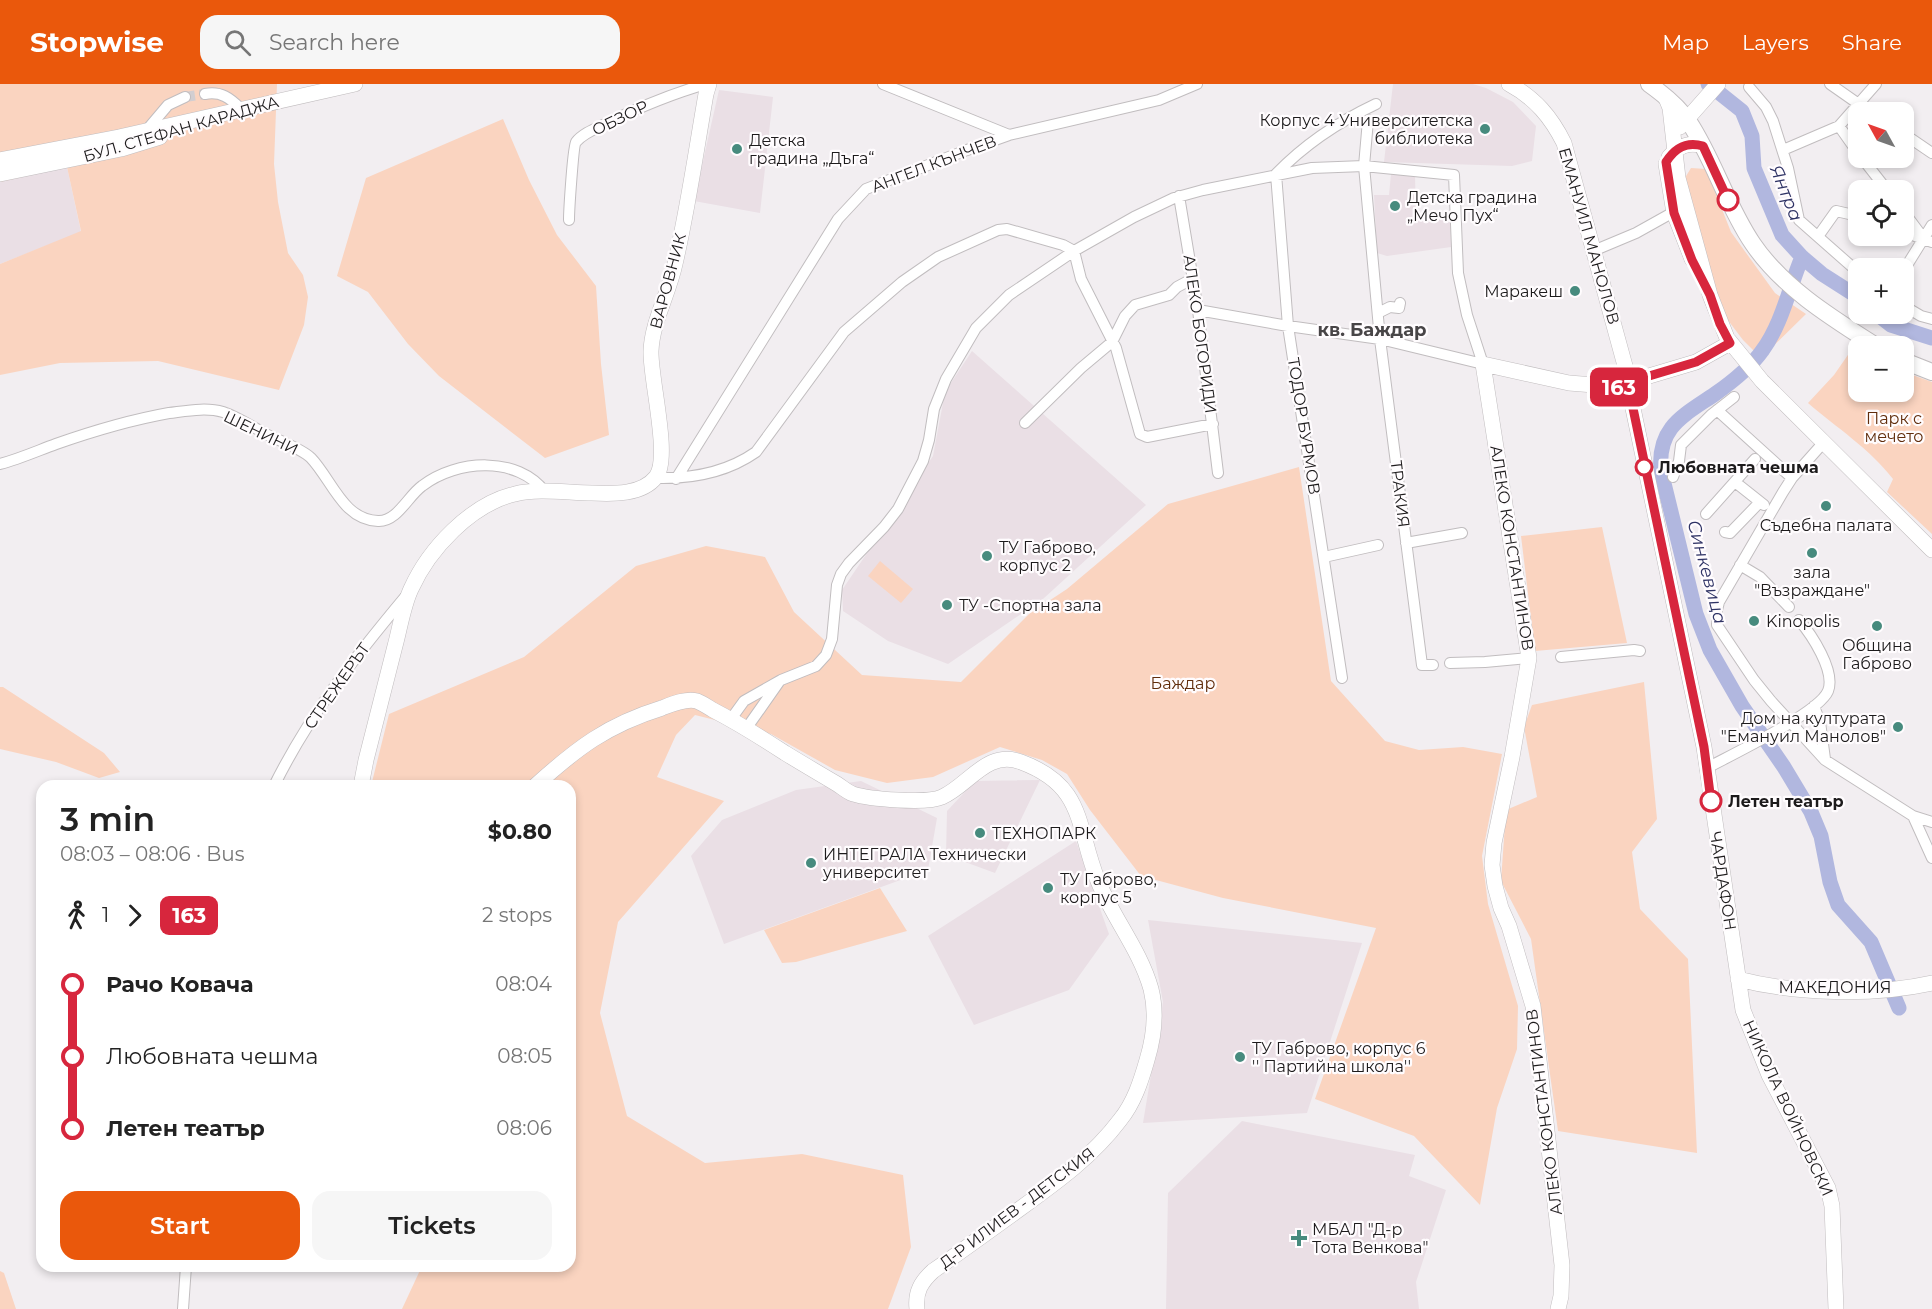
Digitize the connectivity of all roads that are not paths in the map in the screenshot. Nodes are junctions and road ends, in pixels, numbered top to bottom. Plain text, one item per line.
1 (355, 84) edge
2 (708, 84) edge
3 (883, 84) edge
4 (1197, 84) edge
5 (1509, 84) edge
6 (1718, 84) edge
7 (1830, 84) edge
8 (1876, 84) edge
9 (1749, 87) dead end
10 (1656, 90) edge
11 (205, 94) tunnel mouth
12 (304, 94) junction
13 (185, 97) tunnel mouth
14 (1854, 102) edge
15 (1861, 102) edge
16 (1376, 104) dead end
17 (241, 109) junction
18 (1848, 116) edge
19 (1368, 120) dead end
20 (1687, 120) junction
21 (1839, 126) junction
22 (146, 131) junction
23 (1009, 135) junction
24 (1848, 139) edge
25 (1914, 141) edge
26 (1669, 147) junction
27 (1704, 148) junction
28 (1784, 150) junction
29 (1932, 153) edge
30 (0, 160) edge
31 (1364, 166) junction
32 (1870, 168) edge
33 (0, 174) edge
34 (1276, 174) junction
35 (1879, 180) edge
36 (1179, 196) junction
37 (1679, 208) junction
38 (1848, 213) edge
39 (569, 220) dead end
40 (1914, 224) edge
41 (1932, 225) edge
42 (1819, 235) junction
43 (1928, 240) edge
44 (1074, 251) junction
45 (1593, 251) junction
46 (1914, 258) edge
47 (1848, 263) edge
48 (1192, 279) junction
49 (1400, 303) dead end
50 (1198, 310) junction
51 (1914, 312) edge
52 (1378, 313) junction
53 (1932, 319) edge
54 (1288, 326) junction
55 (1861, 336) edge
56 (1380, 339) junction
57 (1112, 342) junction
58 (1733, 346) junction
59 (1483, 364) junction
60 (1914, 365) edge
61 (1932, 372) edge
62 (1633, 376) junction
63 (1624, 391) junction
64 (1734, 397) dead end
65 (1717, 410) junction
66 (1024, 423) dead end
67 (1213, 424) junction
68 (1824, 442) junction
69 (1755, 459) dead end
70 (0, 464) edge
71 (1218, 473) dead end
72 (1673, 477) dead end
73 (656, 478) junction
74 (1792, 478) junction
75 (676, 479) junction
76 (1736, 482) junction
77 (545, 492) junction
78 (1760, 502) junction
79 (1772, 510) junction
80 (1706, 514) dead end
81 (1725, 532) dead end
82 (1462, 533) dead end
83 (1406, 543) junction
84 (1378, 545) dead end
85 (1932, 550) edge
86 (1324, 557) junction
87 (1740, 565) junction
88 (409, 592) junction
89 (1789, 607) dead end
90 (1799, 620) dead end
91 (1640, 651) dead end
92 (1561, 657) dead end
93 (1529, 658) junction
94 (1450, 663) dead end
95 (1433, 665) dead end
96 (1342, 678) dead end
97 (781, 680) junction
98 (1815, 706) junction
99 (731, 719) junction
100 (1786, 725) junction
101 (746, 729) junction
102 (1825, 760) junction
103 (1707, 768) junction
104 (277, 780) edge
105 (362, 780) edge
106 (541, 780) edge
107 (1913, 816) junction
108 (1932, 822) edge
109 (1932, 858) edge
110 (1738, 979) junction
111 (1932, 982) edge
112 (186, 1272) edge
113 (1832, 1306) edge
114 (183, 1309) edge
115 (917, 1309) edge
116 (1558, 1309) edge

1 - 12 street
2 - 39 street, ОБЗОР
2 - 73 street, ВАРОВНИК
3 - 23 street
4 - 23 street, АНГЕЛ КЪНЧЕВ
5 - 45 street, ЕМАНУИЛ МАНОЛОВ
6 - 20 street
7 - 14 street
8 - 15 street
9 - 28 street
10 - 20 main road
10 - 26 street
11 - 17 street
12 - 17 street, БУЛ. СТЕФАН КАРАДЖА
12 - 33 street, БУЛ. СТЕФАН КАРАДЖА
13 - 22 street
16 - 34 street
17 - 22 street, БУЛ. СТЕФАН КАРАДЖА
18 - 21 street
19 - 31 street, ТРАКИЯ
20 - 26 street
20 - 27 main road
21 - 24 street
21 - 28 street
22 - 30 street, БУЛ. СТЕФАН КАРАДЖА
23 - 75 street, АНГЕЛ КЪНЧЕВ
25 - 29 street
26 - 27 street
26 - 37 street
27 - 55 main road
28 - 42 street
31 - 34 street
31 - 52 street, ТРАКИЯ
31 - 59 street, АЛЕКО КОНСТАНТИНОВ
32 - 35 street
34 - 36 street
34 - 54 street, ТОДОР БУРМОВ
36 - 44 street
36 - 48 street, АЛЕКО БОГОРИДИ
37 - 45 street
37 - 58 street
38 - 42 street
40 - 43 street
41 - 43 street
42 - 47 street
43 - 46 street
44 - 57 street
44 - 75 street
44 - 97 street
45 - 62 street, ЕМАНУИЛ МАНОЛОВ
48 - 50 street, АЛЕКО БОГОРИДИ
48 - 57 street
49 - 52 street
50 - 54 street
50 - 67 street, АЛЕКО БОГОРИДИ
51 - 53 street
52 - 56 street, ТРАКИЯ
54 - 56 street
54 - 86 street, ТОДОР БУРМОВ
56 - 59 street
56 - 83 street, ТРАКИЯ
57 - 66 street
57 - 67 street
58 - 62 street
58 - 68 street
59 - 63 street
59 - 93 street, АЛЕКО КОНСТАНТИНОВ
60 - 61 main road
62 - 63 street
63 - 103 street, ЧАРДАФОН
64 - 65 street
65 - 72 street
65 - 74 street
67 - 71 street, АЛЕКО БОГОРИДИ
68 - 74 street
68 - 85 street
69 - 76 street
70 - 77 street, ШЕНИНИ
73 - 75 street
73 - 77 street
74 - 79 street
76 - 78 street
76 - 80 street
77 - 88 street
78 - 79 street
78 - 81 street
79 - 87 street
82 - 83 street
83 - 95 street, ТРАКИЯ
84 - 86 street
86 - 96 street, ТОДОР БУРМОВ
87 - 89 street
87 - 100 street
88 - 104 street, СТРЕЖЕРЪТ
88 - 105 street
90 - 98 street
91 - 92 street
93 - 94 street
93 - 116 street, АЛЕКО КОНСТАНТИНОВ
97 - 99 street
97 - 101 street
98 - 100 street
98 - 102 street
99 - 101 street, Д-Р ИЛИЕВ - ДЕТСКИЯ
99 - 106 street, Д-Р ИЛИЕВ - ДЕТСКИЯ
100 - 102 street
100 - 103 street
101 - 115 street, Д-Р ИЛИЕВ - ДЕТСКИЯ
102 - 107 street
103 - 110 street, ЧАРДАФОН
107 - 108 street
107 - 109 street
110 - 111 street, МАКЕДОНИЯ
110 - 113 street, НИКОЛА ВОЙНОВСКИ
112 - 114 street

